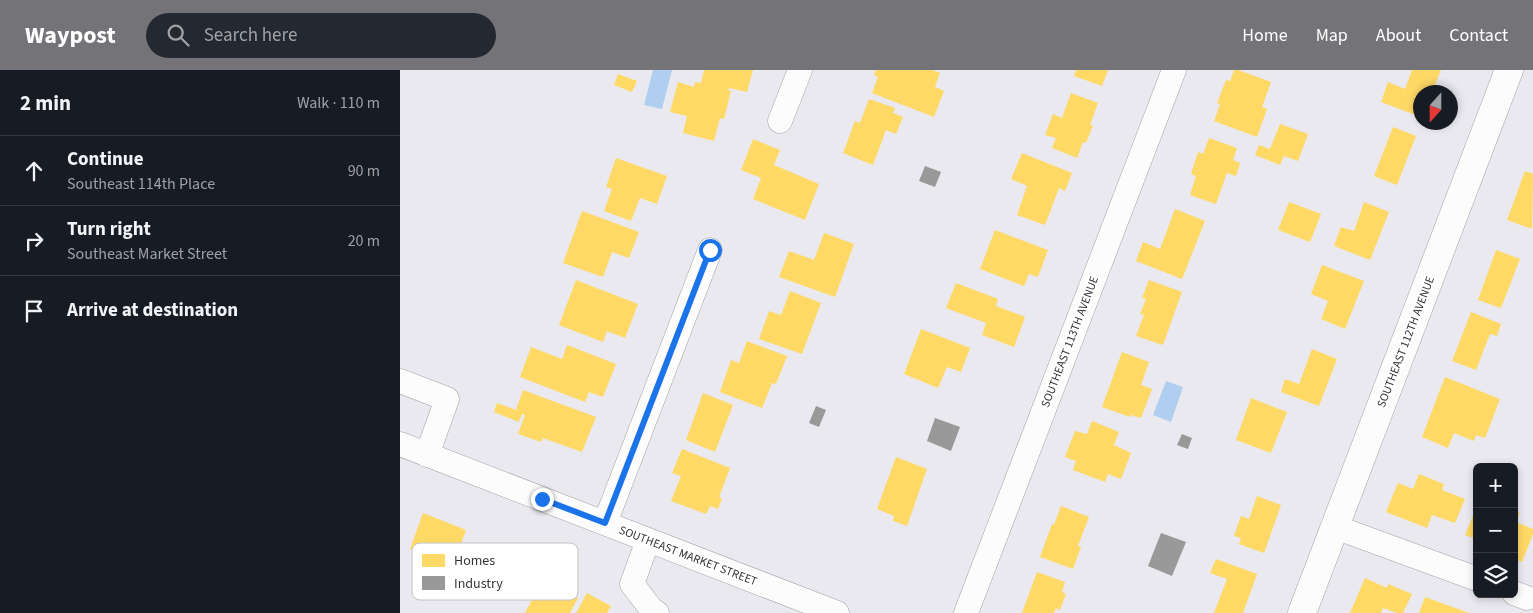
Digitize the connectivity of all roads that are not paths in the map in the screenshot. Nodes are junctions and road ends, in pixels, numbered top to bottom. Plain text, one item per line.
1 (800, 70) edge
2 (1174, 70) edge
3 (1509, 70) edge
4 (780, 121) dead end
5 (710, 250) dead end
6 (400, 381) edge
7 (400, 444) edge
8 (427, 455) junction
9 (605, 523) junction
10 (1335, 526) junction
11 (648, 540) junction
12 (1473, 578) edge
13 (657, 613) edge
14 (837, 613) edge
15 (966, 613) edge
16 (1302, 613) edge

1 - 4 street
2 - 15 street, SOUTHEAST 113TH AVENUE
3 - 10 main road, SOUTHEAST 112TH AVENUE
5 - 9 street
6 - 8 street
7 - 8 street, SOUTHEAST MARKET STREET
8 - 9 street, SOUTHEAST MARKET STREET
9 - 11 street, SOUTHEAST MARKET STREET
10 - 12 street
10 - 16 main road, SOUTHEAST 112TH AVENUE
11 - 13 street
11 - 14 street, SOUTHEAST MARKET STREET

